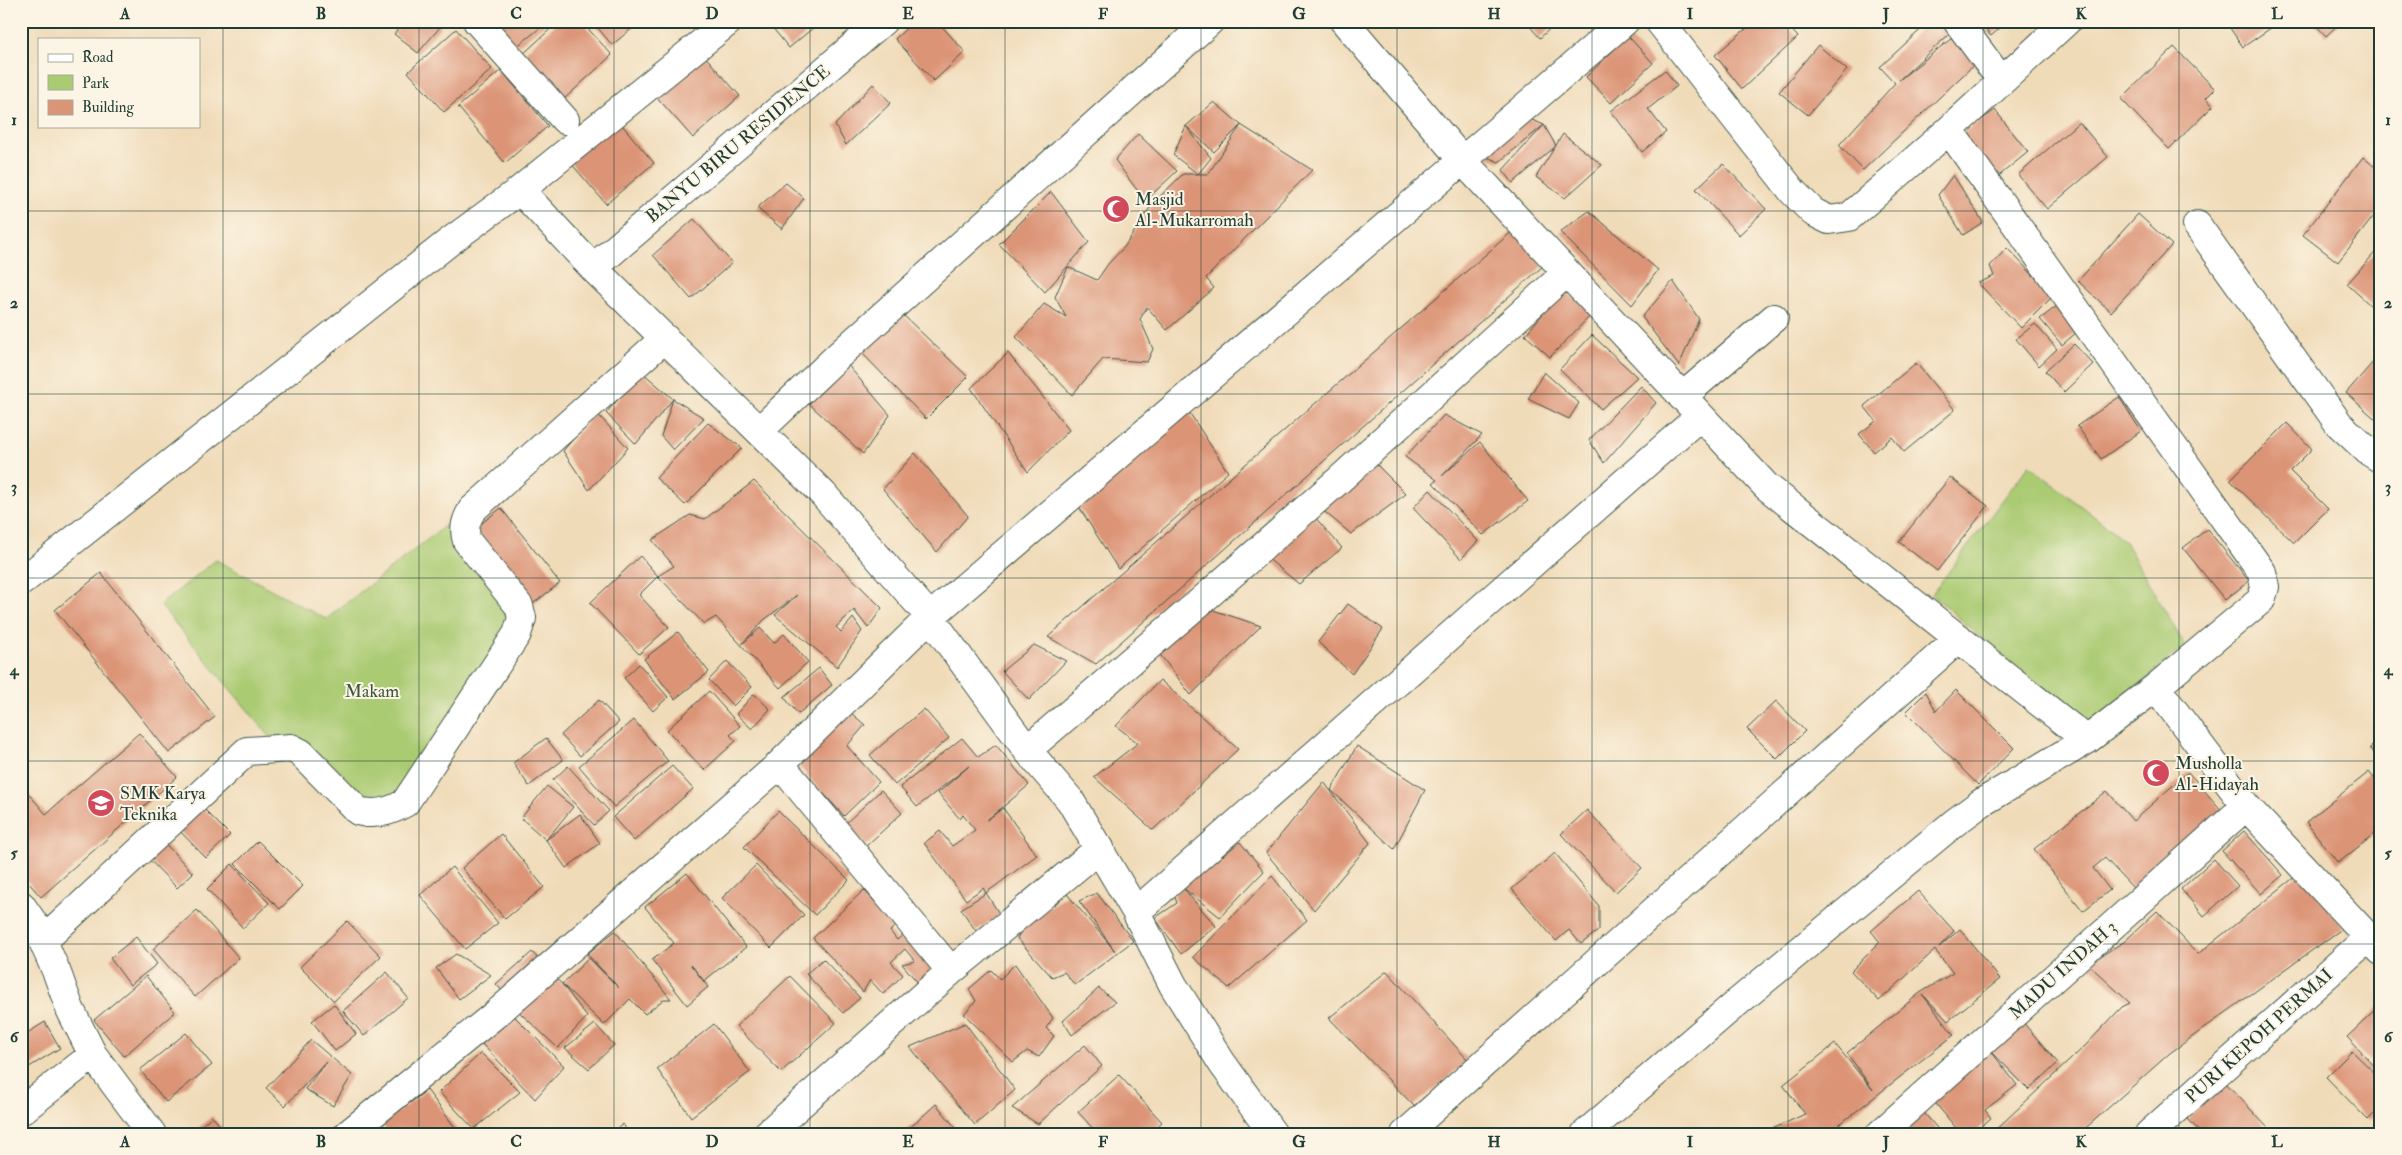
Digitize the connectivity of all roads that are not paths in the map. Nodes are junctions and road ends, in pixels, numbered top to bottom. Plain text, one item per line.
1 (477, 21) edge
2 (729, 21) edge
3 (883, 21) edge
4 (1210, 21) edge
5 (1344, 21) edge
6 (1625, 21) edge
7 (1659, 21) edge
8 (1957, 21) edge
9 (2067, 21) edge
10 (2042, 30) edge
11 (2001, 80) junction
12 (565, 120) dead end
13 (1949, 130) junction
14 (1463, 161) junction
15 (520, 190) junction
16 (2198, 225) dead end
17 (593, 268) junction
18 (1566, 273) junction
19 (1774, 318) dead end
20 (665, 338) junction
21 (1691, 406) junction
22 (760, 430) junction
23 (2381, 458) edge
24 (21, 582) edge
25 (930, 617) junction
26 (1959, 638) junction
27 (2156, 687) junction
28 (2087, 740) junction
29 (1027, 750) junction
30 (780, 764) junction
31 (2246, 806) junction
32 (1100, 848) junction
33 (21, 905) edge
34 (1136, 912) junction
35 (43, 941) junction
36 (2374, 944) edge
37 (951, 971) junction
38 (93, 1055) junction
39 (21, 1111) edge
40 (152, 1134) edge
41 (348, 1134) edge
42 (767, 1134) edge
43 (1273, 1134) edge
44 (1405, 1134) edge
45 (1585, 1134) edge
46 (1880, 1134) edge
47 (2149, 1134) edge

1 - 12 street
2 - 15 street
3 - 17 street, BANYU BIRU RESIDENCE
4 - 22 street
5 - 14 street
6 - 14 street
7 - 13 street
8 - 11 street
9 - 10 street
10 - 11 street
11 - 13 street
13 - 27 street
14 - 18 street
14 - 25 street
15 - 17 street
15 - 24 street
16 - 23 street
17 - 20 street
18 - 21 street
18 - 29 street
19 - 21 street
20 - 22 street
20 - 35 street
21 - 26 street
21 - 34 street
22 - 25 street
25 - 29 street
25 - 30 street
26 - 28 street
26 - 44 street
27 - 28 street
27 - 31 street
28 - 45 street
29 - 32 street
30 - 37 street
30 - 41 street
31 - 36 street
31 - 46 street, MADU INDAH 3
32 - 34 street
32 - 37 street
33 - 35 street
34 - 43 street
35 - 38 street
36 - 47 street, PURI KEPOH PERMAI
37 - 42 street
38 - 39 street
38 - 40 street

